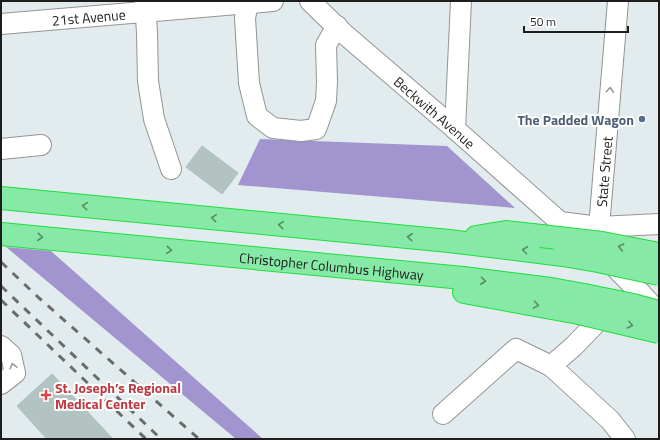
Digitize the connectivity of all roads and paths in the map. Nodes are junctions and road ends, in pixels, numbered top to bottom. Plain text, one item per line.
1 (269, 1) edge
2 (273, 1) edge
3 (310, 1) edge
4 (461, 1) edge
5 (618, 1) edge
6 (248, 3) junction
7 (214, 4) edge
8 (145, 6) edge
9 (1, 24) edge
10 (337, 26) junction
11 (455, 129) junction
12 (41, 145) dead end
13 (1, 149) edge
14 (171, 169) dead end
15 (1, 198) edge
16 (560, 222) junction
17 (659, 224) edge
18 (599, 227) junction
19 (1, 234) edge
20 (449, 241) junction
21 (595, 247) junction
22 (659, 254) edge
23 (659, 263) edge
24 (659, 274) edge
25 (650, 293) edge
26 (581, 304) junction
27 (659, 312) edge
28 (659, 332) edge
29 (1, 346) edge
30 (551, 366) junction
31 (1, 384) edge
32 (443, 414) dead end
33 (625, 439) edge

1 - 2 street, 21st Avenue
1 - 6 street, 21st Avenue
3 - 10 street, Beckwith Avenue
4 - 11 street
18 -> 5 street, State Street
6 - 7 street, 21st Avenue
6 - 10 street
7 - 8 street, 21st Avenue
8 - 9 street, 21st Avenue
8 - 14 street
10 - 11 street, Beckwith Avenue
11 - 16 street, Beckwith Avenue
12 - 13 street
20 -> 15 highway
16 - 18 street
16 - 21 street, Beckwith Avenue
17 - 18 street
18 - 21 street, State Street
19 -> 26 highway, Christopher Columbus Highway
22 -> 20 highway, bridge
24 -> 20 highway, bridge
21 - 25 street, Beckwith Avenue
23 - 25 street
25 - 27 street, Beckwith Avenue
25 - 30 street
26 - 27 highway, Christopher Columbus Highway, bridge
26 -> 28 highway, bridge
31 -> 29 street
30 - 32 street
30 - 33 street

